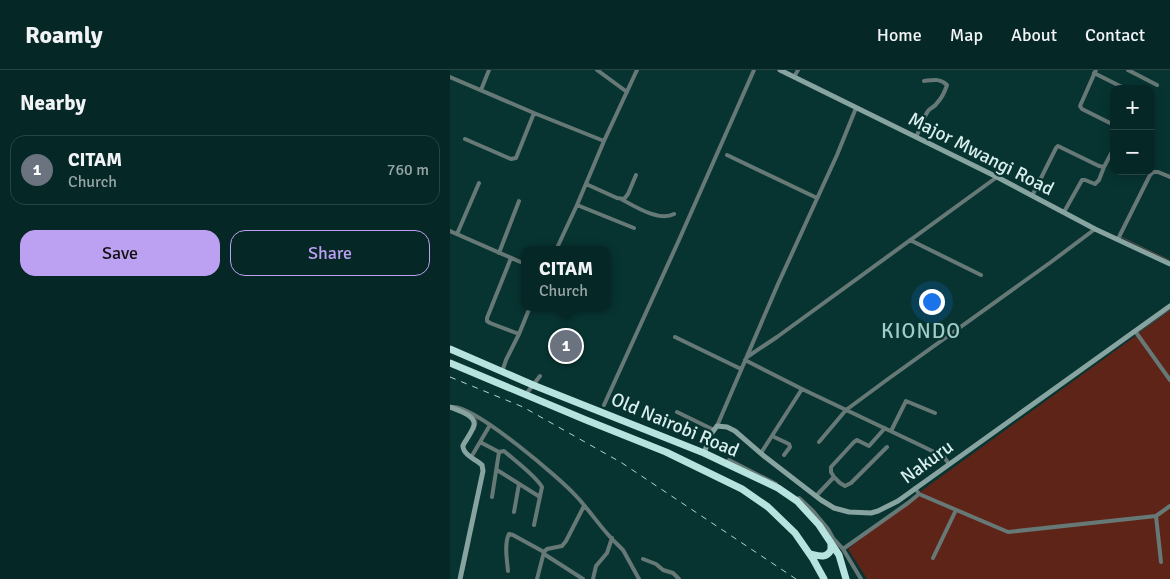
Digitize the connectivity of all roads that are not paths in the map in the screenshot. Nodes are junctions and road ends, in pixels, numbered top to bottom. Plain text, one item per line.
1 (488, 70) edge
2 (598, 70) edge
3 (637, 70) edge
4 (754, 70) edge
5 (780, 70) edge
6 (798, 70) edge
7 (1128, 70) edge
8 (1095, 72) edge
9 (450, 77) edge
10 (794, 77) junction
11 (924, 81) dead end
12 (1119, 85) edge
13 (1157, 85) dead end
14 (481, 90) junction
15 (627, 92) junction
16 (856, 108) junction
17 (534, 113) junction
18 (1110, 123) edge
19 (916, 137) junction
20 (465, 139) dead end
21 (604, 141) junction
22 (728, 155) dead end
23 (1110, 156) edge
24 (1104, 167) junction
25 (636, 175) dead end
26 (996, 177) junction
27 (1170, 178) edge
28 (479, 183) dead end
29 (586, 184) junction
30 (1032, 196) junction
31 (817, 198) junction
32 (621, 199) junction
33 (519, 201) dead end
34 (577, 206) junction
35 (1064, 212) junction
36 (674, 214) dead end
37 (634, 228) dead end
38 (1095, 228) junction
39 (450, 231) edge
40 (457, 234) junction
41 (1118, 239) junction
42 (910, 240) junction
43 (558, 246) edge
44 (499, 252) junction
45 (511, 258) junction
46 (521, 262) edge
47 (1170, 264) edge
48 (981, 274) dead end
49 (1170, 306) edge
50 (528, 311) edge
51 (1135, 331) junction
52 (519, 334) junction
53 (675, 337) dead end
54 (450, 349) edge
55 (746, 358) junction
56 (450, 363) edge
57 (741, 369) junction
58 (502, 372) junction
59 (540, 376) dead end
60 (1170, 380) edge
61 (533, 385) junction
62 (802, 389) junction
63 (526, 395) junction
64 (604, 405) dead end
65 (450, 407) edge
66 (592, 408) junction
67 (846, 410) junction
68 (677, 412) dead end
69 (935, 414) dead end
70 (586, 420) junction
71 (490, 425) junction
72 (716, 428) junction
73 (885, 428) junction
74 (891, 431) junction
75 (772, 436) junction
76 (480, 442) junction
77 (818, 442) dead end
78 (887, 447) dead end
79 (499, 452) junction
80 (704, 453) junction
81 (761, 453) junction
82 (473, 454) dead end
83 (784, 455) dead end
84 (729, 460) dead end
85 (949, 464) junction
86 (497, 470) junction
87 (834, 477) junction
88 (519, 484) junction
89 (915, 488) junction
90 (919, 494) junction
91 (816, 496) junction
92 (492, 497) dead end
93 (540, 497) junction
94 (584, 506) junction
95 (1170, 506) edge
96 (956, 510) junction
97 (514, 512) dead end
98 (1156, 516) junction
99 (534, 525) dead end
100 (612, 538) junction
101 (831, 543) junction
102 (843, 549) junction
103 (544, 553) junction
104 (810, 554) junction
105 (933, 558) dead end
106 (643, 559) dead end
107 (1161, 562) dead end
108 (508, 571) dead end
109 (460, 579) edge
110 (537, 579) edge
111 (582, 579) edge
112 (593, 579) edge
113 (639, 579) edge
114 (679, 579) edge
115 (824, 579) edge
116 (846, 579) edge
117 (861, 579) edge

1 - 14 street
2 - 15 street
3 - 15 street
4 - 64 street
5 - 10 street, Major Mwangi Road
6 - 10 street
7 - 13 street
8 - 12 street
8 - 18 street
9 - 14 street
10 - 16 street, Major Mwangi Road
11 - 19 street
14 - 17 street
15 - 21 street
16 - 19 street, Major Mwangi Road
16 - 31 street
17 - 20 street
17 - 21 street
19 - 26 street, Major Mwangi Road
21 - 29 street
22 - 31 street
23 - 24 street
24 - 30 street
24 - 35 street
25 - 32 street
26 - 30 street, Major Mwangi Road
26 - 42 street
27 - 41 street
28 - 40 street
29 - 32 street
29 - 34 street
30 - 35 street, Major Mwangi Road
31 - 55 street
32 - 36 street
33 - 44 street
34 - 37 street
34 - 43 street
35 - 38 street, Major Mwangi Road
38 - 41 street, Major Mwangi Road
38 - 67 street
39 - 40 street
40 - 44 street
41 - 47 street, Major Mwangi Road
42 - 48 street
42 - 55 street
44 - 45 street
45 - 46 street
45 - 52 street
49 - 51 street, Nakuru
50 - 52 street
51 - 60 street
51 - 85 street, Nakuru
52 - 58 street
53 - 57 street
54 - 58 highway, Old Nairobi Road
55 - 57 street
55 - 62 street
56 - 63 highway, Old Nairobi Road
57 - 72 street
58 - 61 highway, Old Nairobi Road
59 - 61 street
61 - 63 street
61 - 66 highway, Old Nairobi Road
62 - 67 street
62 - 75 street
63 - 70 highway, Old Nairobi Road
65 - 71 street
65 - 109 street
66 - 70 highway
66 - 80 highway, Old Nairobi Road
67 - 73 street
67 - 77 street
68 - 72 street
69 - 74 street
70 - 104 highway, Old Nairobi Road
71 - 76 street
71 - 94 street
72 - 80 street
72 - 81 street, Nakuru
73 - 74 street
73 - 87 street
74 - 85 street
75 - 81 street
75 - 83 street
76 - 79 street
76 - 82 street
78 - 87 street
79 - 86 street
79 - 93 street
80 - 101 highway, Old Nairobi Road
81 - 91 street, Nakuru
84 - 102 street
85 - 89 street, Nakuru
86 - 88 street
86 - 92 street
87 - 91 street
88 - 93 street
88 - 97 street
89 - 90 street
89 - 91 street, Nakuru
90 - 96 street
90 - 102 street
93 - 99 street
94 - 100 street
94 - 103 street
95 - 98 street
96 - 98 street
96 - 105 street
98 - 107 street
100 - 112 street
100 - 113 street
101 - 104 highway
101 - 116 highway, Old Nairobi Road
102 - 117 street
103 - 108 street
103 - 110 street
103 - 111 street
104 - 115 highway, Old Nairobi Road
106 - 114 street

